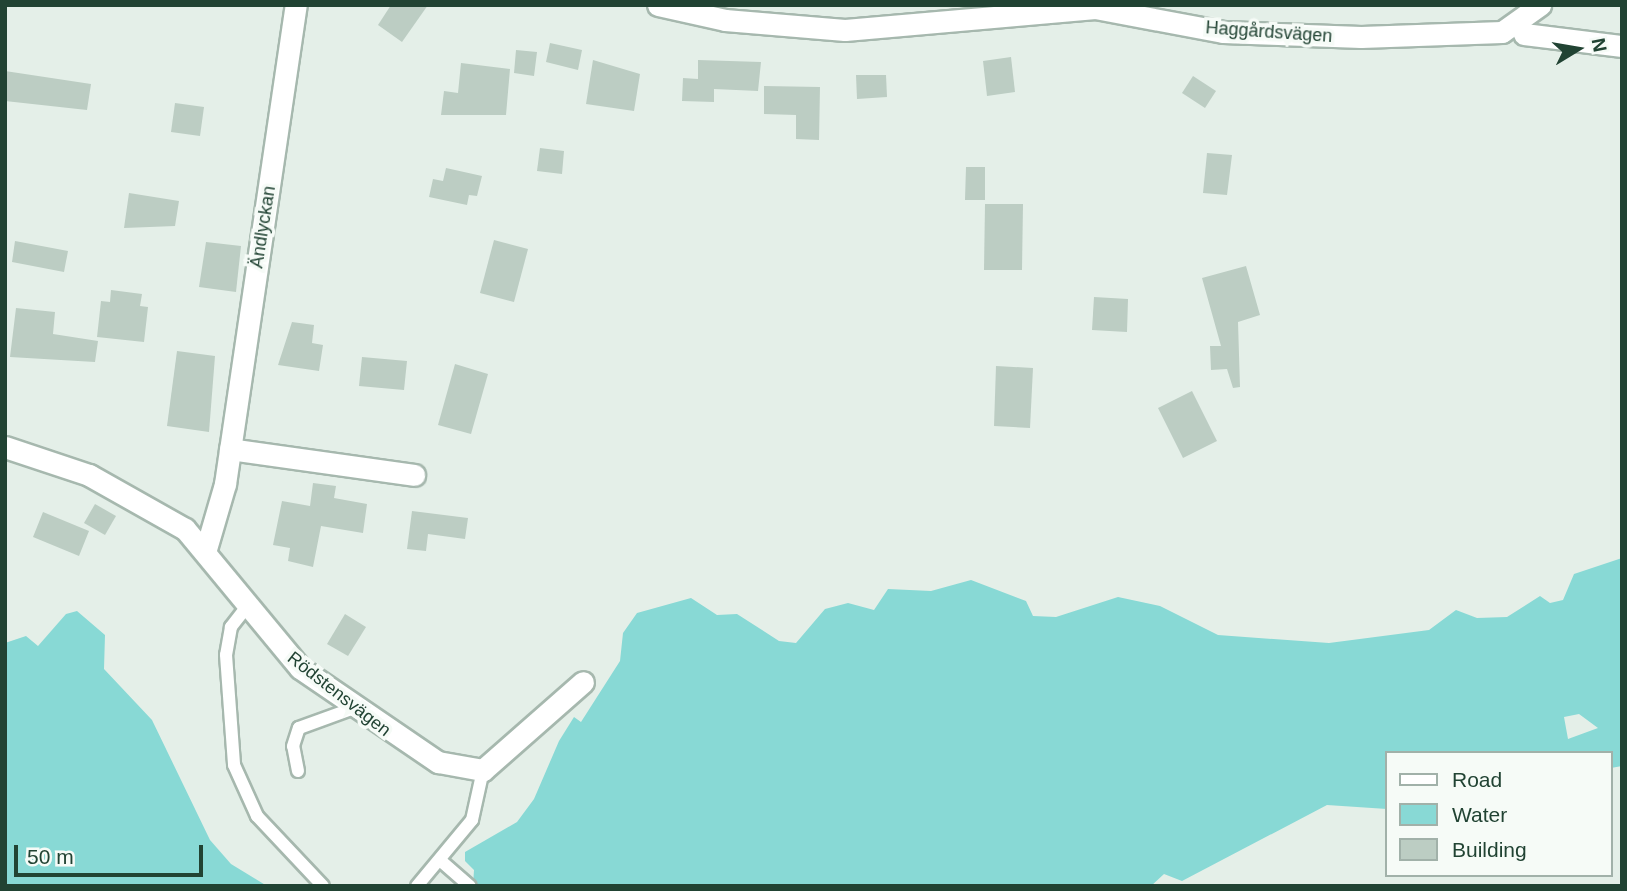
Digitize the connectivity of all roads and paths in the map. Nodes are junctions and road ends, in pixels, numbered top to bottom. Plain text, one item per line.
1 (296, 5) edge
2 (658, 5) edge
3 (1540, 5) edge
4 (1524, 34) dead end
5 (1622, 46) edge
6 (5, 447) edge
7 (230, 449) junction
8 (414, 475) dead end
9 (206, 549) junction
10 (245, 609) junction
11 (583, 682) dead end
12 (354, 708) junction
13 (483, 770) junction
14 (298, 771) dead end
15 (441, 861) junction
16 (323, 886) edge
17 (417, 886) edge
18 (470, 886) edge

1 - 7 street, Ändlyckan
2 - 3 street, Haggårdsvägen
4 - 5 street
6 - 9 street, Rödstensvägen
7 - 8 street
7 - 9 street, Ändlyckan
9 - 10 street, Rödstensvägen
10 - 12 street, Rödstensvägen
10 - 16 lane
11 - 13 street
12 - 13 street, Rödstensvägen
12 - 14 lane
13 - 15 lane
15 - 17 lane
15 - 18 lane

